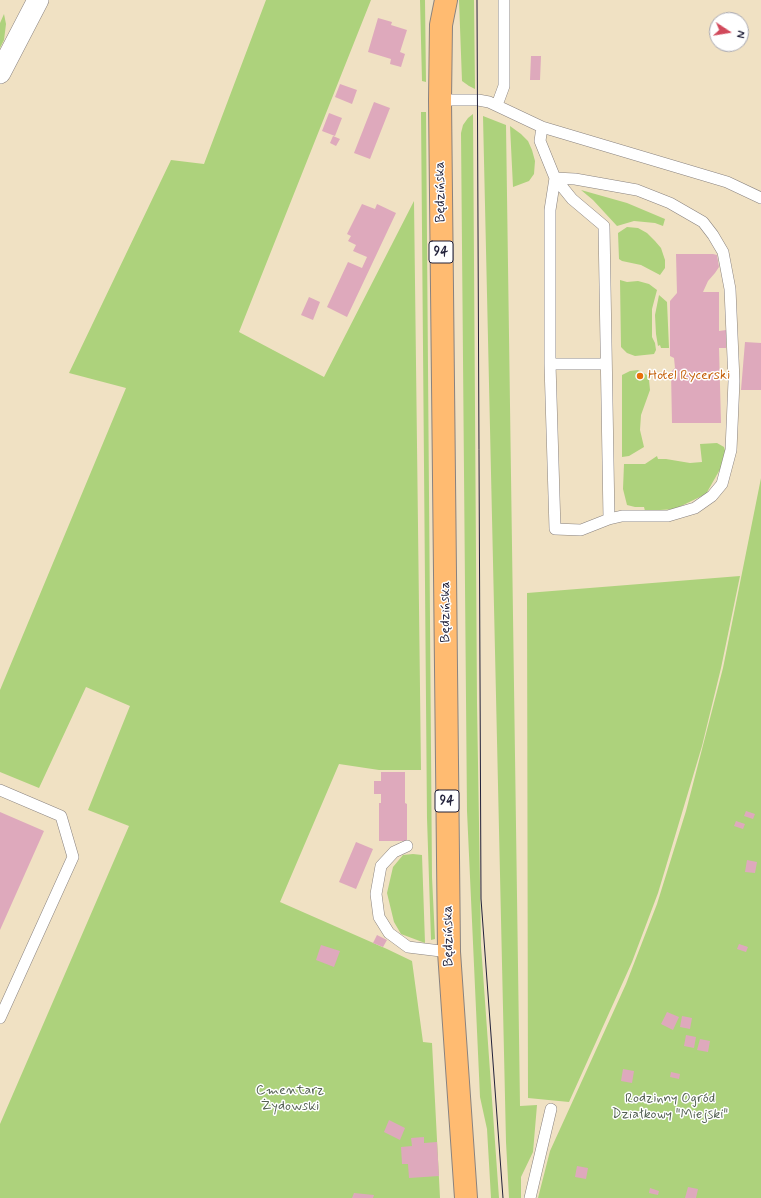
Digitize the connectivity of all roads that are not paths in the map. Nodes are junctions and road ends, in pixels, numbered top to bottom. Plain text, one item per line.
1 (38, 0) edge
2 (435, 0) edge
3 (446, 0) edge
4 (504, 0) edge
5 (441, 25) junction
6 (0, 73) edge
7 (440, 100) junction
8 (497, 105) junction
9 (542, 127) junction
10 (555, 178) junction
11 (761, 198) edge
12 (550, 364) junction
13 (606, 364) junction
14 (609, 519) junction
15 (0, 790) edge
16 (407, 846) dead end
17 (449, 952) junction
18 (0, 1018) edge
19 (551, 1109) dead end
20 (466, 1198) edge
21 (530, 1198) edge

1 - 6 street
2 - 5 main road, Będzińska / 94
3 - 5 main road, Będzińska / 94
4 - 8 lane
5 - 7 main road, Będzińska / 94
7 - 8 lane
7 - 17 main road, Będzińska / 94
8 - 9 lane
9 - 10 lane
9 - 11 lane
10 - 12 lane
10 - 13 lane
10 - 14 lane
12 - 13 lane
12 - 14 lane
13 - 14 lane
15 - 18 lane
16 - 17 lane
17 - 20 main road, Będzińska / 94
19 - 21 lane

